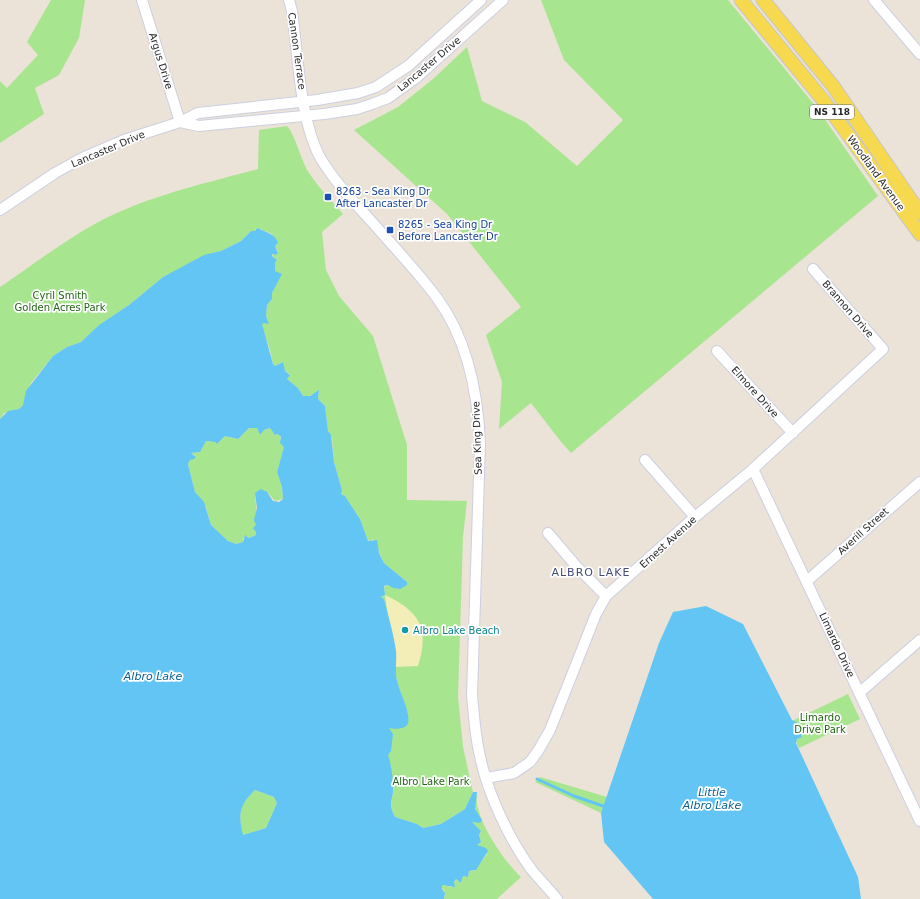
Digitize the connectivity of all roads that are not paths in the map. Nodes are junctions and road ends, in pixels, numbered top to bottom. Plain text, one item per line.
1 (142, 0) edge
2 (289, 0) edge
3 (481, 0) edge
4 (741, 0) edge
5 (763, 0) edge
6 (874, 0) edge
7 (500, 1) edge
8 (920, 54) edge
9 (303, 102) junction
10 (224, 109) junction
11 (306, 116) junction
12 (180, 122) junction
13 (226, 122) junction
14 (0, 210) edge
15 (920, 213) edge
16 (920, 234) edge
17 (813, 269) dead end
18 (883, 349) joint
19 (717, 351) dead end
20 (793, 433) junction
21 (645, 460) dead end
22 (753, 469) junction
23 (920, 482) edge
24 (696, 517) junction
25 (548, 533) dead end
26 (807, 581) junction
27 (606, 596) junction
28 (920, 640) edge
29 (860, 694) junction
30 (486, 778) junction
31 (917, 804) edge
32 (920, 820) edge
33 (557, 899) edge

1 - 12 street, Argus Drive
2 - 9 street, Cannon Terrace
3 - 9 street, Lancaster Drive
4 - 16 main road, Woodland Avenue / NS 118
5 - 15 main road, Woodland Avenue / NS 118
6 - 8 street
7 - 11 street, Lancaster Drive
9 - 10 street, Lancaster Drive
9 - 11 street, Sea King Drive
10 - 12 street, Lancaster Drive
10 - 13 street
11 - 13 street, Lancaster Drive
11 - 30 street, Sea King Drive
12 - 13 street, Lancaster Drive
12 - 14 street, Lancaster Drive
17 - 18 street, Brannon Drive
18 - 20 street, Ernest Avenue
19 - 20 street, Elmore Drive
20 - 22 street, Ernest Avenue
21 - 24 street
22 - 24 street, Ernest Avenue
22 - 26 street, Limardo Drive
23 - 26 street, Averill Street
24 - 27 street, Ernest Avenue
25 - 27 street
26 - 29 street, Limardo Drive
27 - 30 street, Ernest Avenue
28 - 29 street
29 - 31 street, Limardo Drive
30 - 33 street, Sea King Drive
31 - 32 street, Limardo Drive

